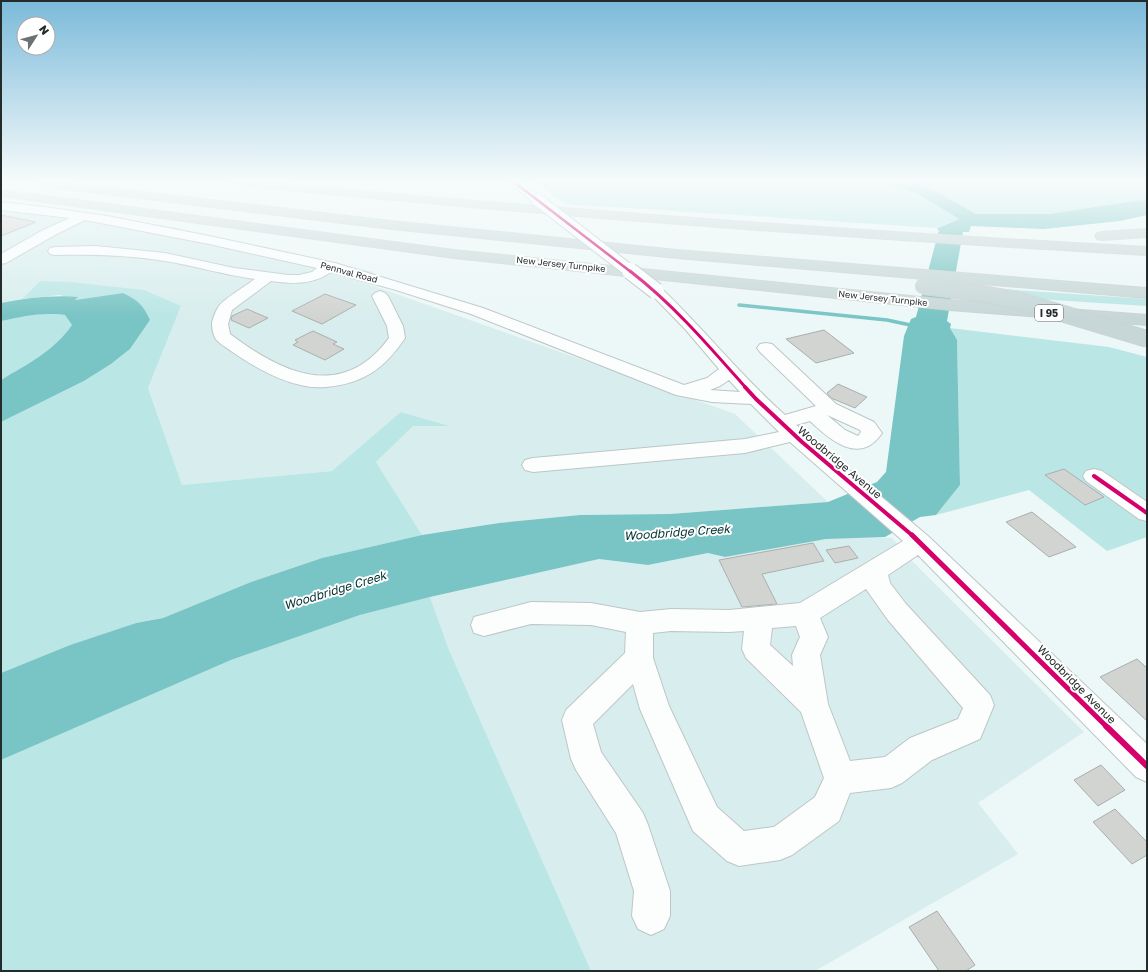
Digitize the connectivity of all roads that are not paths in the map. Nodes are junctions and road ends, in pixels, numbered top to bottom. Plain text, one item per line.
1 (61, 227) edge
2 (145, 227) edge
3 (256, 227) edge
4 (400, 227) edge
5 (536, 227) edge
6 (573, 227) edge
7 (616, 227) edge
8 (768, 227) edge
9 (1147, 233) edge
10 (605, 234) dead end
11 (707, 235) dead end
12 (37, 239) junction
13 (935, 240) junction
14 (963, 242) junction
15 (1, 244) edge
16 (742, 247) dead end
17 (1147, 250) edge
18 (55, 252) dead end
19 (1, 260) edge
20 (330, 266) junction
21 (1054, 272) dead end
22 (269, 276) junction
23 (312, 276) junction
24 (924, 280) junction
25 (342, 285) dead end
26 (403, 287) junction
27 (1147, 293) edge
28 (951, 310) junction
29 (1147, 320) edge
30 (1147, 335) edge
31 (1147, 339) edge
32 (766, 348) dead end
33 (729, 369) junction
34 (683, 391) junction
35 (756, 399) junction
36 (788, 429) junction
37 (533, 465) dead end
38 (1094, 476) dead end
39 (1147, 513) edge
40 (913, 535) junction
41 (874, 570) junction
42 (805, 614) junction
43 (759, 618) junction
44 (640, 623) junction
45 (484, 625) dead end
46 (639, 658) junction
47 (813, 704) junction
48 (1147, 766) edge
49 (840, 778) junction
50 (651, 916) dead end

1 - 12 street
2 - 20 street, Pennval Road
3 - 28 highway, New Jersey Turnpike
4 - 24 highway
5 - 10 highway
6 - 33 street, Woodbridge Avenue, bridge
7 - 11 highway
8 - 13 highway
9 - 14 highway
12 - 15 street
12 - 19 street
13 - 14 highway
13 - 14 highway
13 - 16 highway
14 - 17 highway
14 - 21 highway
18 - 22 street
20 - 23 street
20 - 26 street, Pennval Road
22 - 23 street
22 - 26 street
23 - 25 street
24 - 27 highway
24 - 31 highway, bridge
26 - 34 street, Pennval Road
28 - 29 highway, I 95
28 - 30 highway
32 - 36 street
33 - 34 street
33 - 35 street, Woodbridge Avenue
34 - 35 street, Pennval Road
35 - 36 street, Woodbridge Avenue
36 - 37 street
36 - 40 street, Woodbridge Avenue
38 - 39 street
40 - 41 street
40 - 48 street, Woodbridge Avenue
41 - 42 street
41 - 49 street
42 - 43 street
42 - 47 street
43 - 44 street
43 - 47 street
44 - 45 street
44 - 46 street
46 - 49 street
46 - 50 street
47 - 49 street

